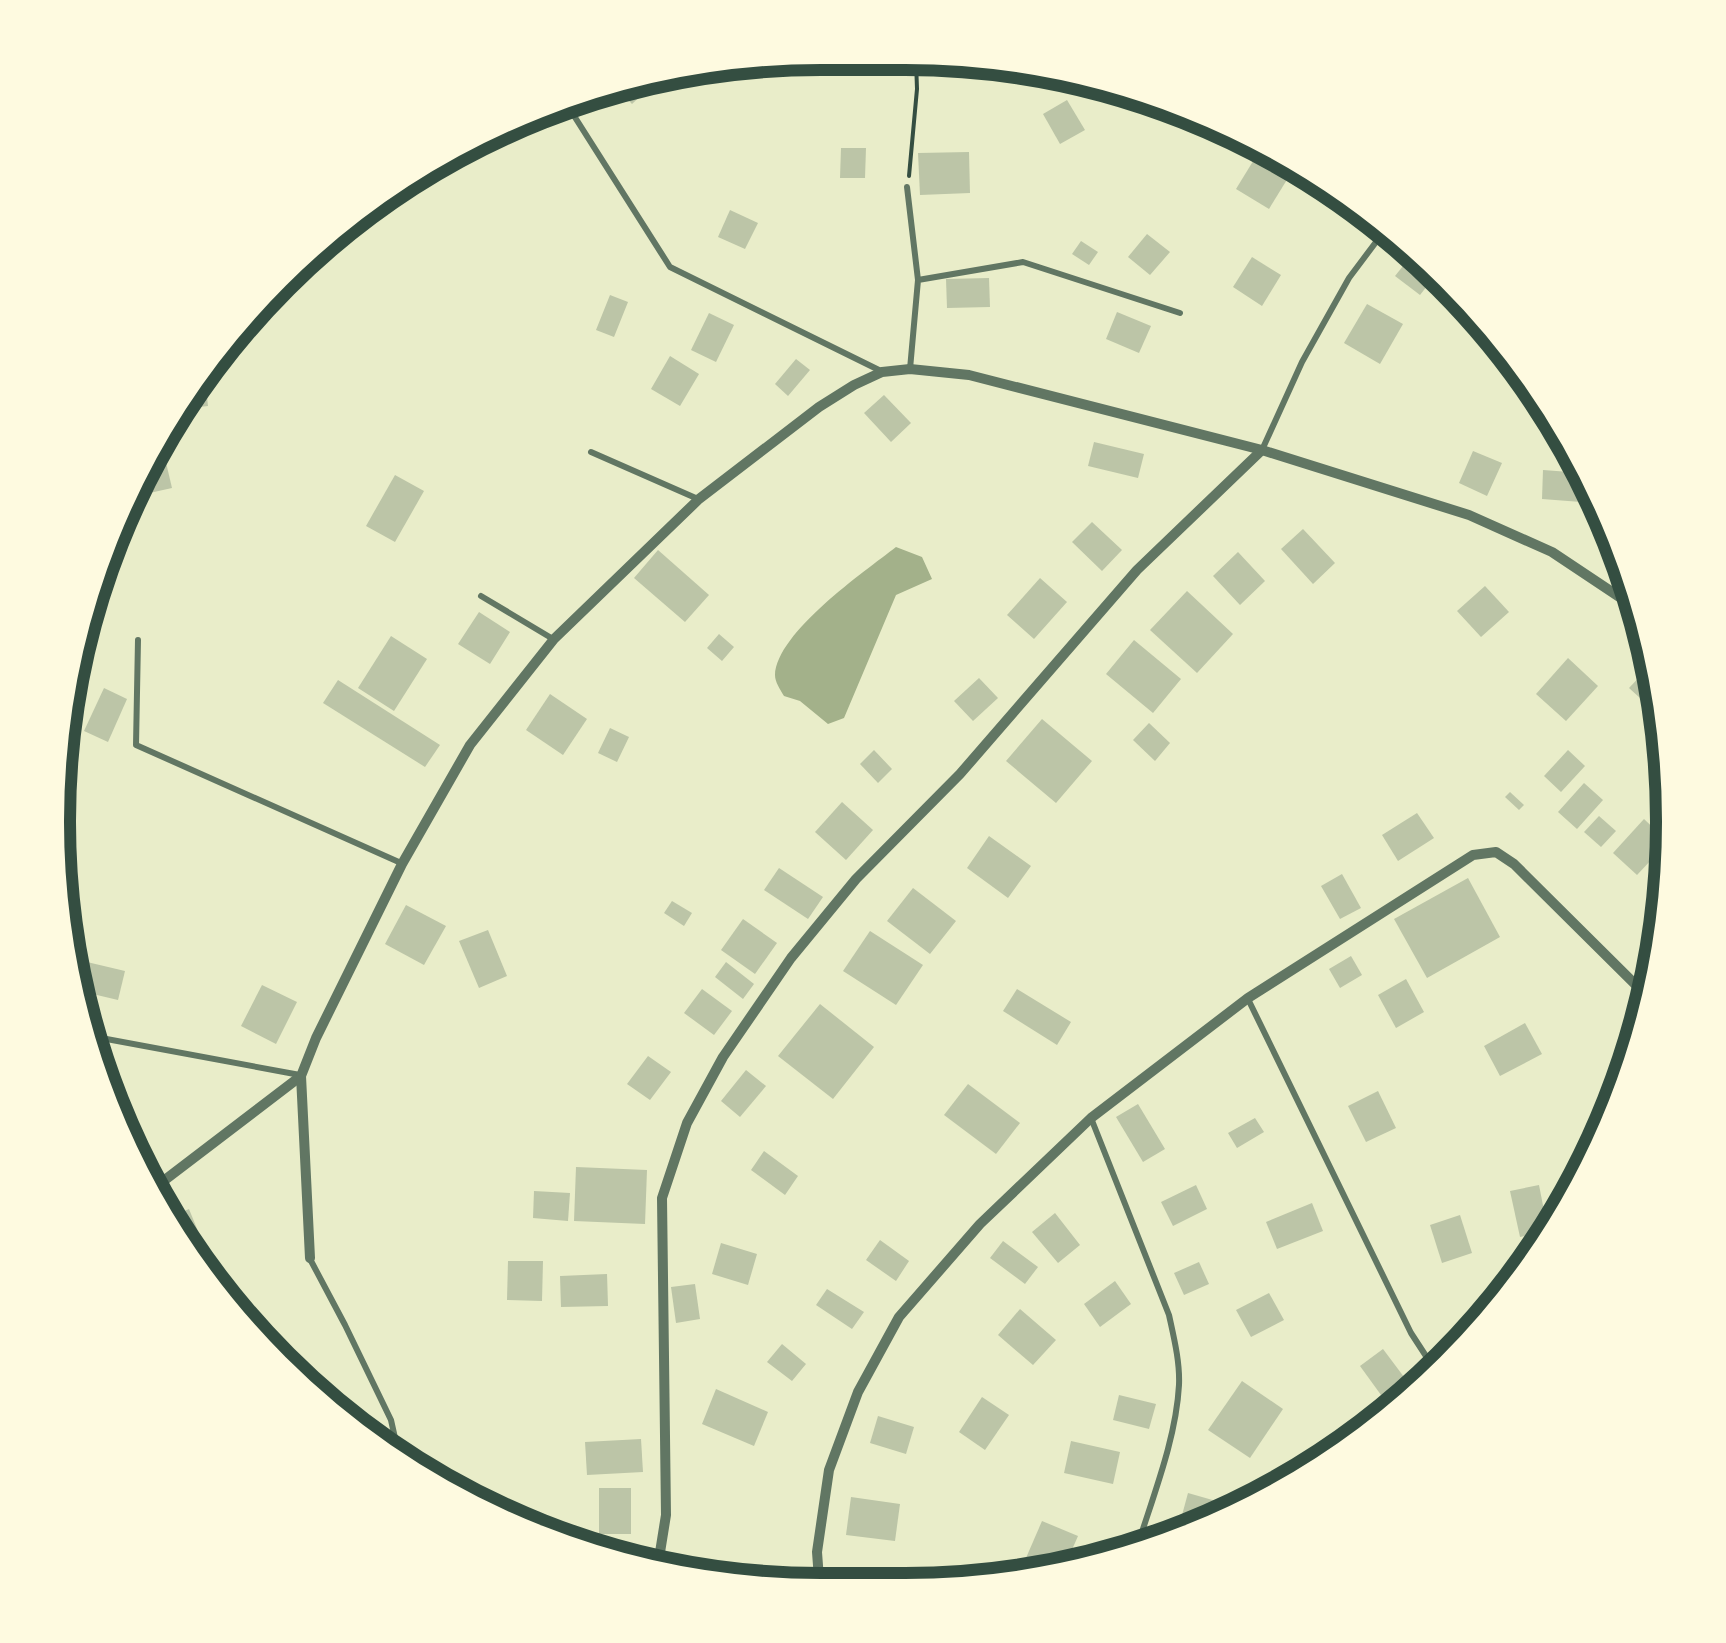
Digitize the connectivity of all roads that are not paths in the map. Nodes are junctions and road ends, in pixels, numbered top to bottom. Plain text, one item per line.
1 (572, 113) edge
2 (908, 187) road end
3 (1378, 238) edge
4 (918, 280) junction
5 (1180, 313) dead end
6 (910, 369) junction
7 (882, 372) junction
8 (1262, 450) junction
9 (591, 452) dead end
10 (699, 499) junction
11 (481, 596) dead end
12 (1621, 598) edge
13 (138, 640) dead end
14 (554, 640) junction
15 (402, 864) junction
16 (1637, 986) edge
17 (1248, 998) junction
18 (103, 1038) edge
19 (301, 1076) junction
20 (1091, 1118) junction
21 (163, 1182) edge
22 (310, 1258) joint
23 (1429, 1360) edge
24 (396, 1440) edge
25 (1141, 1535) edge
26 (660, 1555) edge
27 (819, 1573) edge

1 - 7 lane
2 - 4 lane
3 - 8 lane
4 - 5 lane
4 - 6 lane
6 - 7 street
6 - 8 street
7 - 10 street
8 - 12 street
8 - 26 street
9 - 10 lane
10 - 14 street
11 - 14 lane
13 - 15 lane
14 - 15 street
15 - 19 street
16 - 17 street
17 - 20 street
17 - 23 lane
18 - 19 lane
19 - 21 street
19 - 22 street
20 - 25 lane
20 - 27 street
22 - 24 lane

